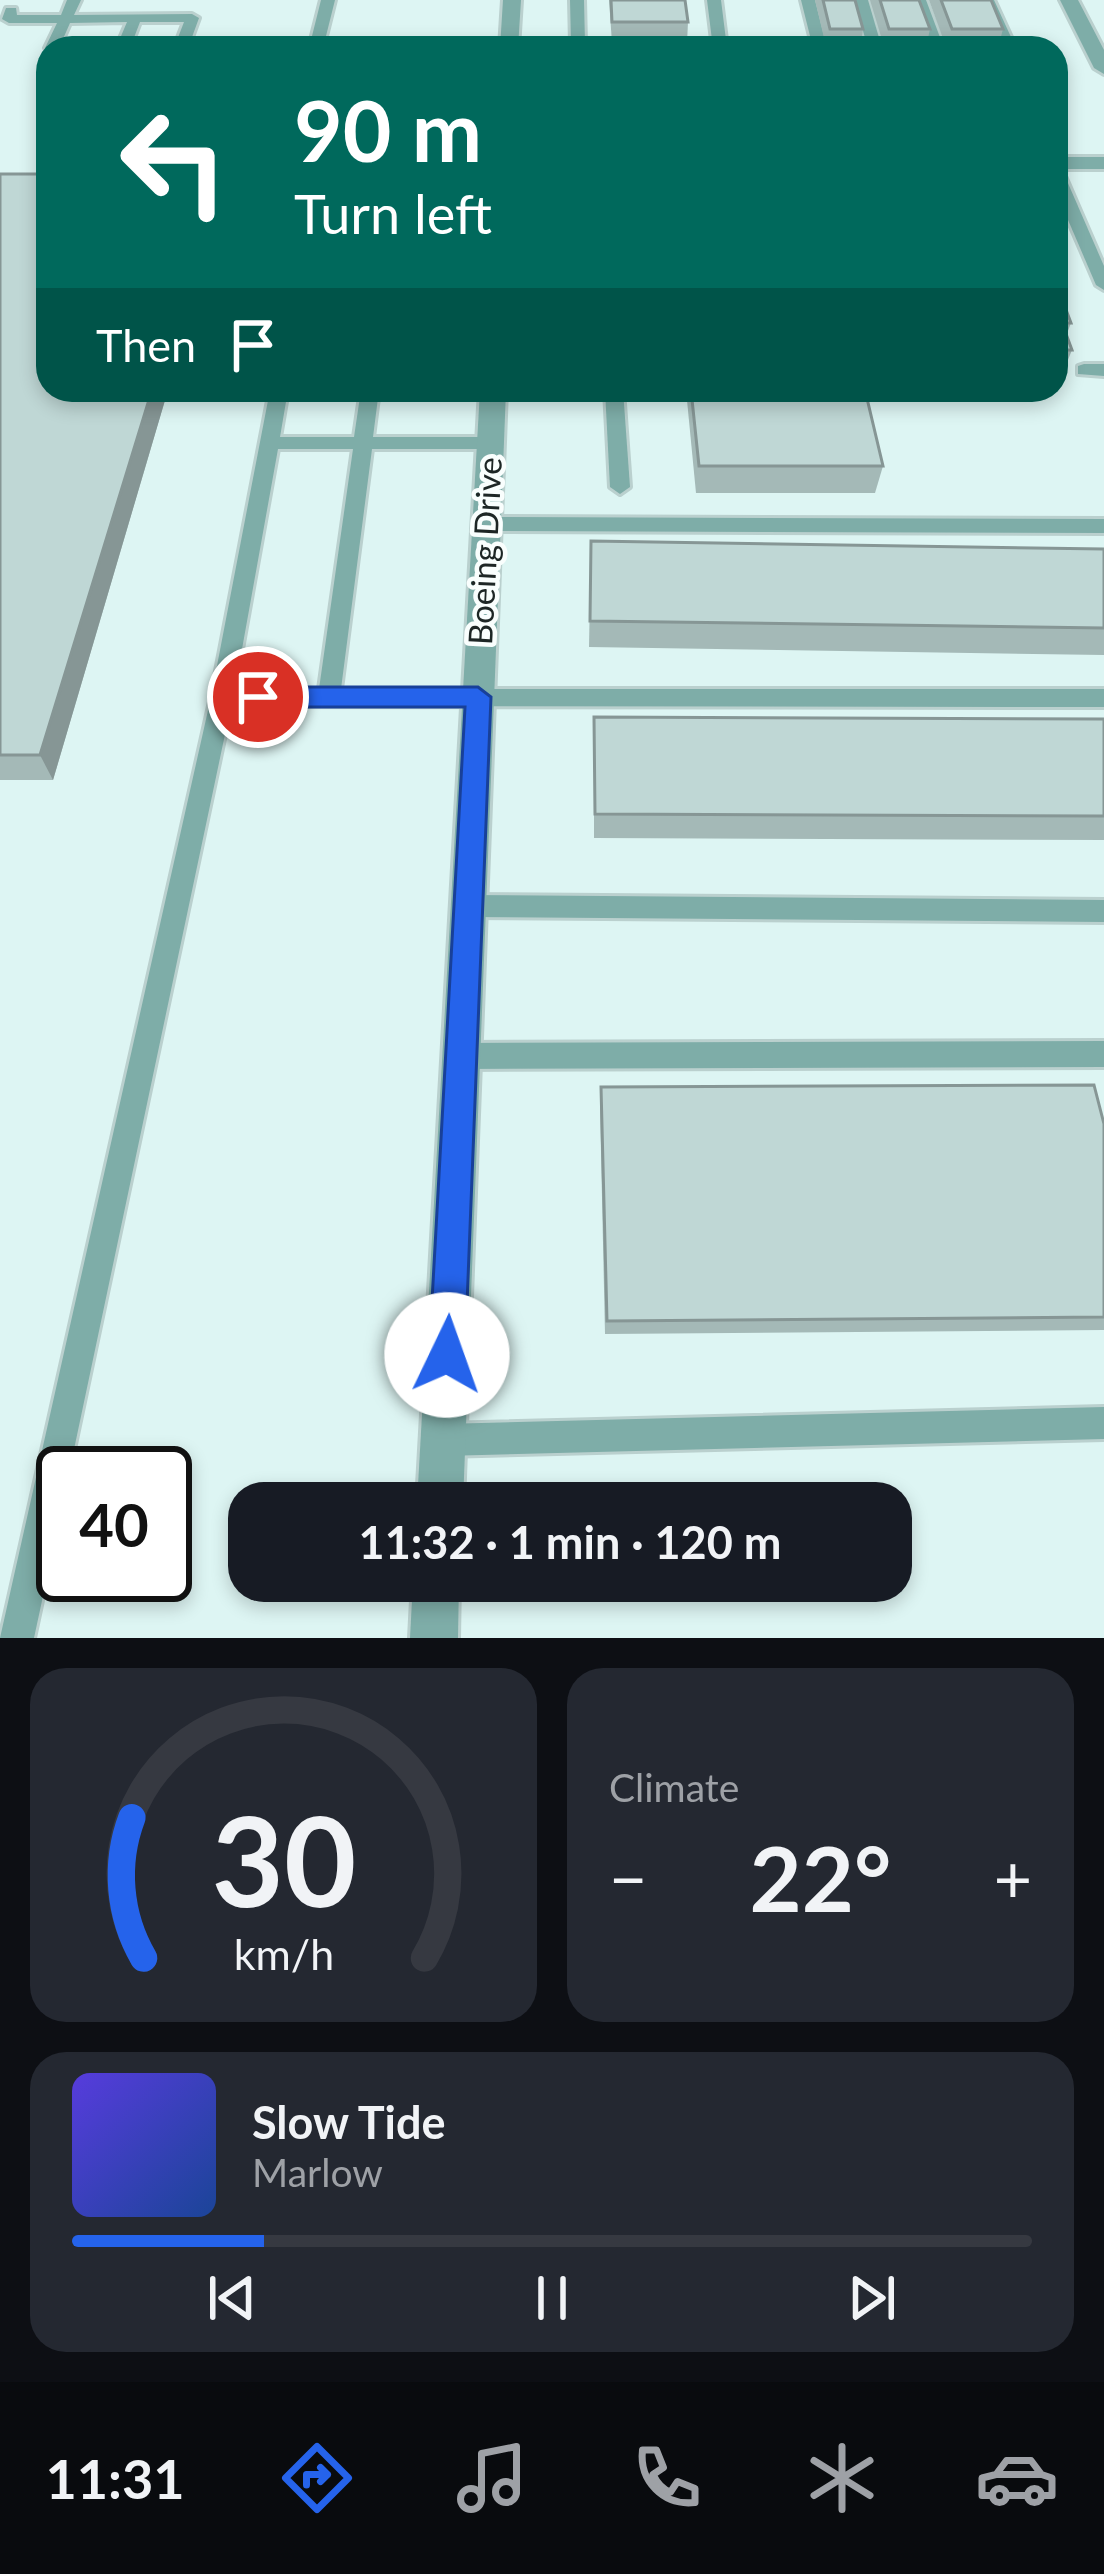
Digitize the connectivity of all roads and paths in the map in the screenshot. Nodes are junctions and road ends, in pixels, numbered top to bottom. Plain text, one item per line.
1 (31, 0) edge
2 (74, 0) edge
3 (328, 0) edge
4 (512, 0) edge
5 (577, 0) edge
6 (714, 0) edge
7 (808, 0) edge
8 (861, 0) edge
9 (919, 0) edge
10 (987, 0) edge
11 (1069, 0) edge
12 (5, 13) edge
13 (66, 19) junction
14 (135, 19) junction
15 (58, 36) edge
16 (128, 36) edge
17 (185, 36) edge
18 (319, 36) edge
19 (510, 36) edge
20 (578, 36) edge
21 (718, 36) edge
22 (817, 36) edge
23 (872, 36) edge
24 (932, 36) edge
25 (1004, 36) edge
26 (1104, 68) edge
27 (1068, 163) edge
28 (1104, 164) edge
29 (1068, 222) edge
30 (1104, 285) edge
31 (276, 402) edge
32 (368, 402) edge
33 (493, 402) edge
34 (615, 402) edge
35 (268, 442) junction
36 (491, 442) junction
37 (363, 443) junction
38 (620, 487) dead end
39 (487, 524) junction
40 (1104, 526) edge
41 (222, 697) junction
42 (329, 697) junction
43 (478, 697) junction
44 (1104, 698) edge
45 (469, 906) junction
46 (1104, 911) edge
47 (1104, 1054) edge
48 (461, 1056) junction
49 (1104, 1423) edge
50 (443, 1440) junction
51 (441, 1482) edge
52 (435, 1602) edge
53 (17, 1638) edge
54 (434, 1638) edge

1 - 12 lane
2 - 13 lane
3 - 18 lane
4 - 19 street
5 - 20 lane
6 - 21 lane
7 - 22 lane
8 - 23 lane
9 - 24 lane
10 - 25 lane
11 - 26 street
12 - 13 lane
13 - 14 lane
13 - 15 lane
14 - 16 lane
14 - 17 lane
27 - 28 street
29 - 30 lane
31 - 35 lane
32 - 37 lane
33 - 36 street, Boeing Drive
34 - 38 lane
35 - 37 lane
35 - 41 lane
36 - 37 lane
36 - 39 street, Boeing Drive
37 - 42 lane
39 - 40 lane
39 - 43 street, Boeing Drive
41 - 42 lane
41 - 53 lane
42 - 43 lane
43 - 44 lane
43 - 45 street, Boeing Drive
45 - 46 lane
45 - 48 street, Boeing Drive
47 - 48 lane
48 - 50 street, Boeing Drive
49 - 50 lane
50 - 51 street, Boeing Drive
52 - 54 street

